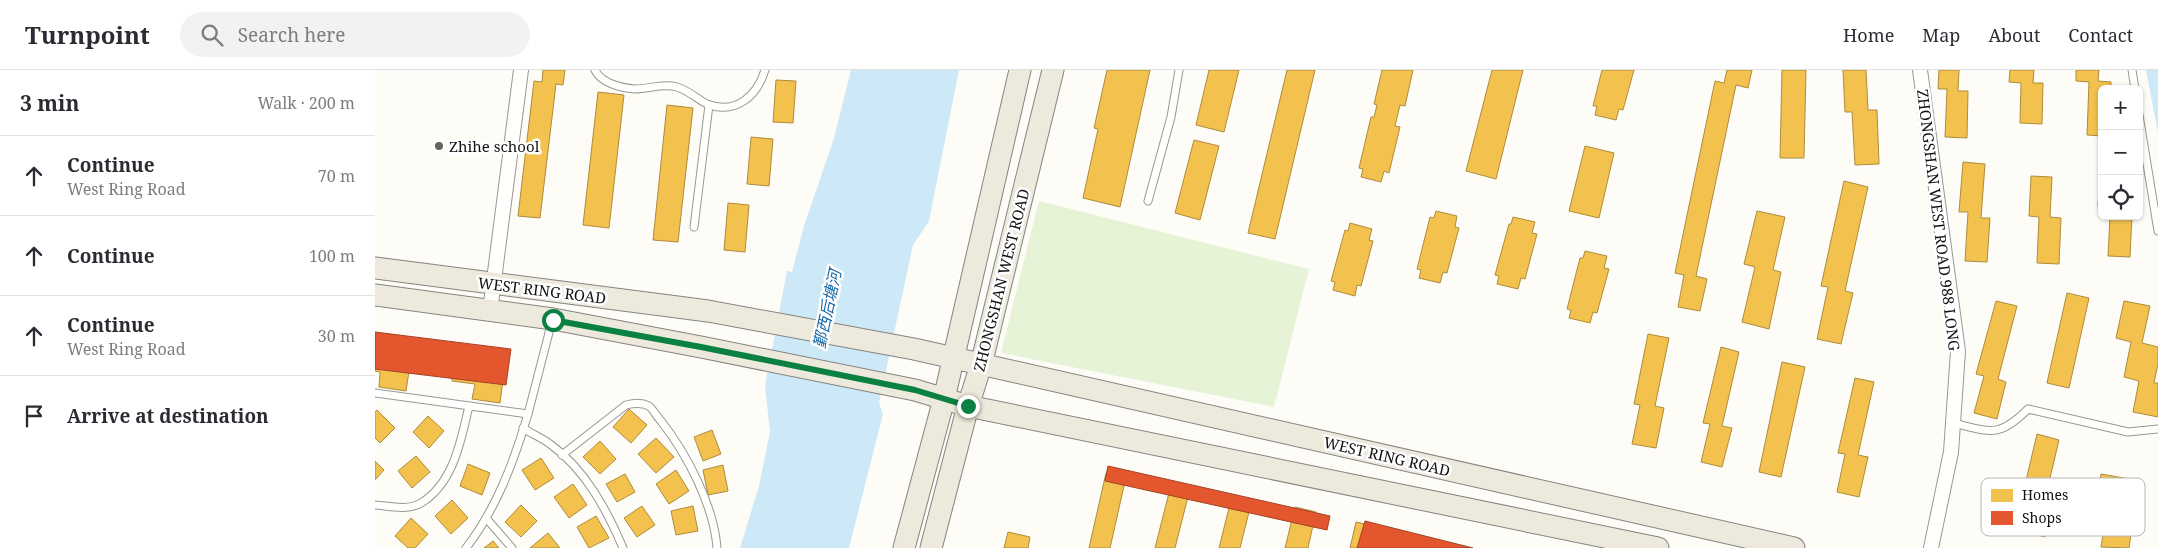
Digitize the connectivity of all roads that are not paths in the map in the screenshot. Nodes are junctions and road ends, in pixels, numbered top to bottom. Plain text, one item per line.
1 (521, 70) edge
2 (595, 70) edge
3 (765, 70) edge
4 (1020, 70) edge
5 (1053, 70) edge
6 (1179, 70) edge
7 (1920, 70) edge
8 (2132, 70) edge
9 (2134, 85) edge
10 (709, 104) junction
11 (2142, 130) edge
12 (1148, 201) dead end
13 (694, 227) dead end
14 (2158, 231) edge
15 (375, 268) edge
16 (494, 284) junction
17 (375, 295) edge
18 (490, 311) junction
19 (553, 320) junction
20 (952, 359) junction
21 (981, 365) junction
22 (375, 393) edge
23 (944, 399) junction
24 (469, 406) junction
25 (968, 406) junction
26 (528, 414) junction
27 (1953, 423) junction
28 (523, 428) junction
29 (2158, 429) edge
30 (562, 455) junction
31 (375, 505) edge
32 (486, 518) junction
33 (1604, 543) edge
34 (466, 548) edge
35 (512, 548) edge
36 (623, 548) edge
37 (717, 548) edge
38 (904, 548) edge
39 (931, 548) edge
40 (1658, 548) edge
41 (1794, 548) edge
42 (1931, 548) edge

1 - 16 street
2 - 10 lane
3 - 10 lane
4 - 20 main road, ZHONGSHAN WEST ROAD
5 - 21 main road, ZHONGSHAN WEST ROAD
6 - 12 lane
7 - 27 street, ZHONGSHAN WEST ROAD 988 LONG
8 - 9 lane
10 - 13 lane
11 - 14 lane
15 - 16 main road, WEST RING ROAD
16 - 18 street
16 - 20 main road, WEST RING ROAD
17 - 18 main road, WEST RING ROAD
18 - 19 main road, WEST RING ROAD
19 - 23 main road, WEST RING ROAD
19 - 26 lane
20 - 21 main road, WEST RING ROAD
20 - 23 main road, ZHONGSHAN WEST ROAD
21 - 25 main road, ZHONGSHAN WEST ROAD
21 - 41 main road, WEST RING ROAD
22 - 24 lane
23 - 25 main road
23 - 38 main road, ZHONGSHAN WEST ROAD
24 - 26 lane
24 - 31 lane
25 - 33 main road
25 - 39 main road, ZHONGSHAN WEST ROAD
26 - 28 lane
27 - 29 lane
27 - 42 street, ZHONGSHAN WEST ROAD 988 LONG
28 - 30 lane
28 - 32 lane
30 - 36 lane
30 - 37 lane
32 - 34 lane
32 - 35 lane
33 - 40 main road

